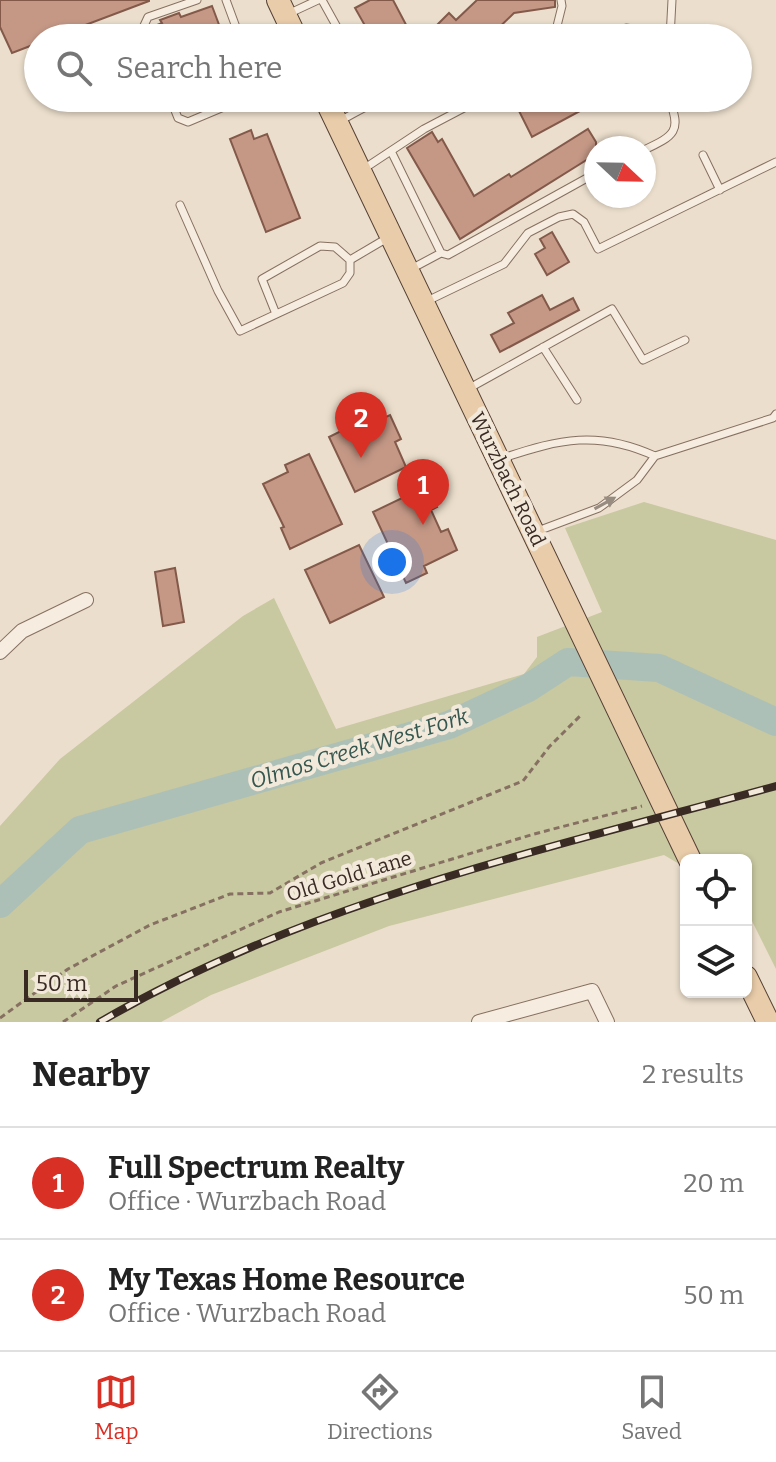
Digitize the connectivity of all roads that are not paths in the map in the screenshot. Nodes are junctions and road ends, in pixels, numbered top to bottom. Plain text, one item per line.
1 (197, 0) edge
2 (226, 0) edge
3 (320, 0) edge
4 (561, 0) edge
5 (672, 0) edge
6 (282, 8) edge
7 (145, 24) edge
8 (235, 24) edge
9 (335, 24) edge
10 (557, 24) edge
11 (671, 24) edge
12 (176, 112) edge
13 (212, 112) edge
14 (332, 112) edge
15 (356, 112) edge
16 (456, 112) edge
17 (674, 112) edge
18 (337, 122) junction
19 (656, 144) edge
20 (391, 151) junction
21 (703, 155) dead end
22 (776, 162) edge
23 (360, 171) junction
24 (584, 180) edge
25 (720, 190) junction
26 (180, 205) dead end
27 (391, 236) junction
28 (441, 253) junction
29 (350, 260) junction
30 (407, 270) junction
31 (423, 303) junction
32 (276, 314) junction
33 (685, 340) dead end
34 (543, 347) junction
35 (464, 391) junction
36 (577, 400) dead end
37 (776, 414) edge
38 (655, 456) junction
39 (498, 459) junction
40 (538, 542) junction
41 (86, 600) dead end
42 (0, 652) edge
43 (687, 854) edge
44 (752, 989) edge
45 (479, 1022) edge
46 (607, 1022) edge
47 (768, 1022) edge

1 - 7 lane
2 - 8 lane
3 - 6 lane
3 - 9 lane
4 - 10 lane
5 - 11 lane
12 - 13 lane
14 - 18 main road, Wurzbach Road
15 - 18 lane
16 - 20 lane
17 - 19 lane
18 - 23 main road, Wurzbach Road
20 - 23 lane
20 - 28 lane
21 - 25 lane
22 - 25 lane
23 - 27 main road, Wurzbach Road
24 - 28 lane
25 - 31 lane
26 - 32 lane
27 - 29 lane
27 - 30 main road, Wurzbach Road
28 - 30 lane
29 - 32 lane
29 - 32 lane
30 - 31 main road, Wurzbach Road
31 - 35 main road, Wurzbach Road
33 - 34 lane
34 - 35 lane
34 - 36 lane
35 - 39 main road, Wurzbach Road
37 - 38 lane
38 - 39 lane
40 -> 38 lane
39 - 40 main road, Wurzbach Road
40 - 43 main road, Wurzbach Road
41 - 42 street
44 - 47 main road
45 - 46 street

